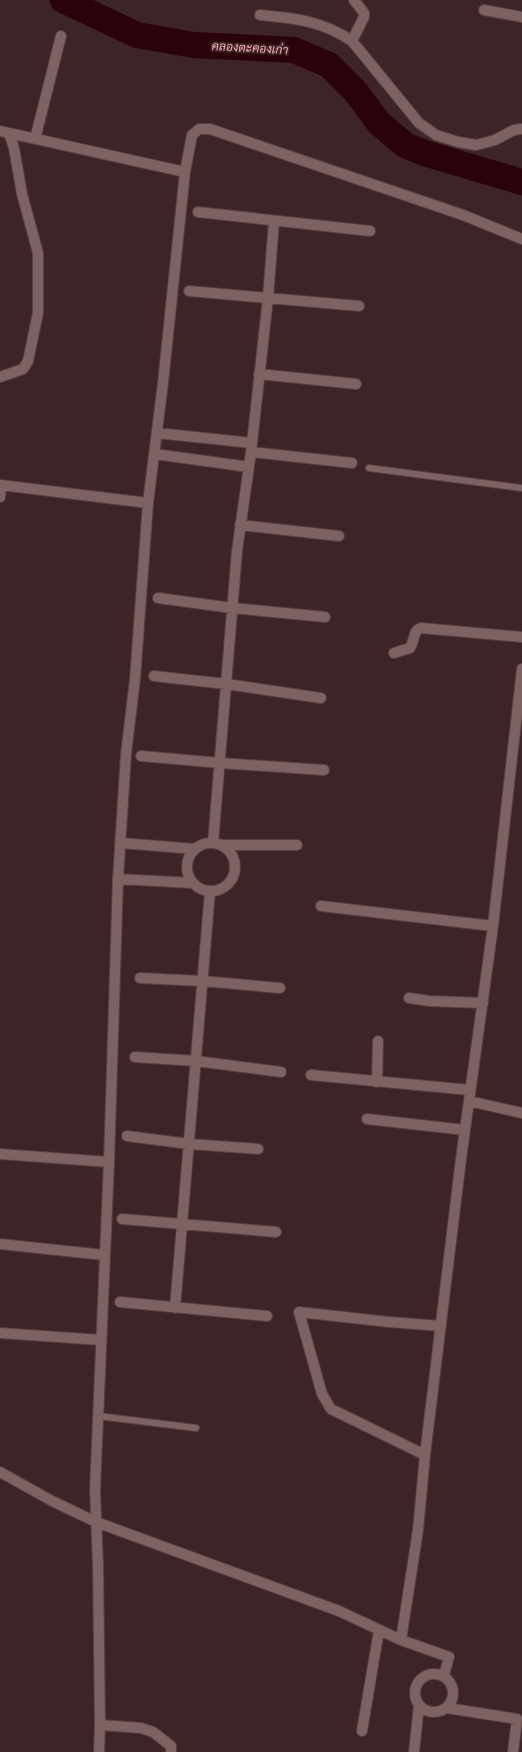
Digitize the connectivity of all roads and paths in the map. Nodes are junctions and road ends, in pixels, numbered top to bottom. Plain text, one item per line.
1 (354, 0) edge
2 (484, 10) dead end
3 (260, 15) dead end
4 (522, 17) edge
5 (61, 36) dead end
6 (352, 41) junction
7 (522, 128) edge
8 (4, 132) edge
9 (35, 139) junction
10 (185, 172) junction
11 (198, 212) dead end
12 (274, 221) junction
13 (370, 231) dead end
14 (522, 238) edge
15 (189, 291) dead end
16 (268, 298) junction
17 (359, 306) dead end
18 (259, 374) junction
19 (0, 377) edge
20 (356, 384) dead end
21 (157, 433) junction
22 (252, 447) junction
23 (155, 454) junction
24 (352, 463) dead end
25 (249, 467) junction
26 (369, 468) dead end
27 (0, 485) edge
28 (522, 488) edge
29 (0, 497) edge
30 (148, 503) junction
31 (240, 525) junction
32 (340, 536) dead end
33 (158, 598) dead end
34 (232, 608) junction
35 (325, 618) dead end
36 (522, 637) edge
37 (394, 653) dead end
38 (522, 669) edge
39 (154, 676) dead end
40 (226, 684) junction
41 (321, 698) dead end
42 (141, 756) dead end
43 (220, 763) junction
44 (324, 770) dead end
45 (121, 843) junction
46 (217, 844) junction
47 (297, 845) dead end
48 (196, 849) junction
49 (118, 879) junction
50 (193, 883) junction
51 (210, 891) junction
52 (322, 906) dead end
53 (493, 926) junction
54 (140, 978) dead end
55 (202, 981) junction
56 (280, 988) dead end
57 (409, 998) dead end
58 (482, 1003) junction
59 (378, 1042) dead end
60 (135, 1057) dead end
61 (196, 1061) junction
62 (281, 1072) dead end
63 (311, 1075) dead end
64 (377, 1082) junction
65 (470, 1090) junction
66 (469, 1101) junction
67 (522, 1113) edge
68 (367, 1119) dead end
69 (465, 1130) junction
70 (127, 1136) dead end
71 (189, 1144) junction
72 (258, 1149) dead end
73 (0, 1154) edge
74 (109, 1162) junction
75 (122, 1219) dead end
76 (183, 1224) junction
77 (276, 1232) dead end
78 (0, 1244) edge
79 (104, 1255) junction
80 (120, 1302) dead end
81 (175, 1308) junction
82 (267, 1316) dead end
83 (441, 1326) junction
84 (0, 1333) edge
85 (101, 1340) junction
86 (98, 1416) junction
87 (196, 1428) dead end
88 (425, 1455) junction
89 (0, 1472) edge
90 (96, 1522) junction
91 (379, 1630) junction
92 (401, 1640) junction
93 (444, 1675) junction
94 (419, 1705) junction
95 (447, 1708) junction
96 (100, 1725) junction
97 (362, 1731) dead end
98 (99, 1752) edge
99 (171, 1752) edge
100 (414, 1752) edge
101 (514, 1752) edge

1 - 6 street
2 - 4 street
3 - 6 street
5 - 9 street
6 - 7 street
8 - 9 street
8 - 19 street
9 - 10 street
10 - 14 street
10 - 21 street
11 - 12 street
12 - 13 street
12 - 16 street
15 - 16 street
16 - 17 street
16 - 18 street
18 - 20 street
18 - 22 street
21 - 22 street
21 - 23 street
22 - 24 street
22 - 25 street
23 - 25 street
23 - 30 street
25 - 31 street
26 - 28 lane
27 - 29 street
27 - 30 street
30 - 45 street
31 - 32 street
31 - 34 street
33 - 34 street
34 - 35 street
34 - 40 street
36 - 37 street
38 - 53 street
39 - 40 street
40 - 41 street
40 - 43 street
42 - 43 street
43 - 44 street
43 - 46 street
45 - 48 street
45 - 49 street
46 - 47 street
46 - 48 street
46 - 51 street
48 - 50 street
49 - 50 street
49 - 74 street
50 - 51 street
51 - 55 street
52 - 53 street
53 - 58 street
54 - 55 street
55 - 56 street
55 - 61 street
57 - 58 street
58 - 65 street
59 - 64 street
60 - 61 street
61 - 62 street
61 - 71 street
63 - 64 street
64 - 65 street
65 - 66 street
66 - 67 street
66 - 69 street
68 - 69 street
69 - 83 street
70 - 71 street
71 - 72 street
71 - 76 street
73 - 74 street
74 - 79 street
75 - 76 street
76 - 77 street
76 - 81 street
78 - 79 street
79 - 85 street
80 - 81 street
81 - 82 street
83 - 88 street
83 - 88 street
84 - 85 street
85 - 86 street
86 - 87 lane
86 - 90 street
88 - 92 street
89 - 90 street
90 - 91 street
90 - 96 street
91 - 92 street
91 - 97 street
92 - 93 street
93 - 94 street
93 - 95 street
94 - 95 street
94 - 100 street
95 - 101 street
96 - 98 street
96 - 99 street

